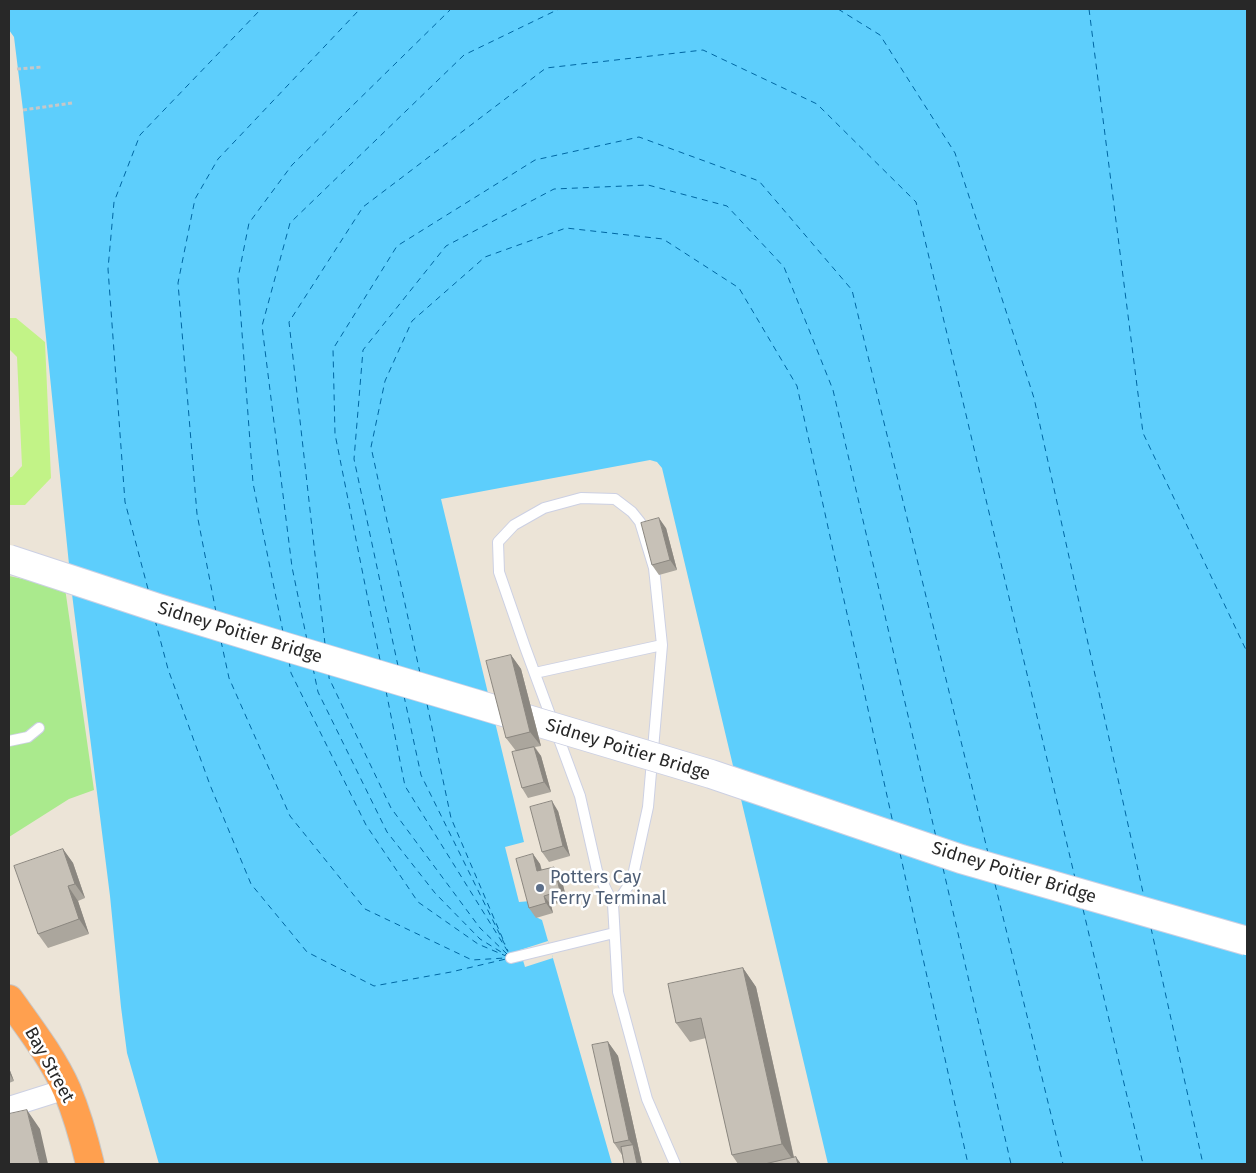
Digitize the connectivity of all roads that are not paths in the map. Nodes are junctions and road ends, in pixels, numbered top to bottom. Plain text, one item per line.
1 (9, 559) edge
2 (662, 645) junction
3 (535, 673) junction
4 (39, 728) dead end
5 (9, 741) edge
6 (613, 904) junction
7 (614, 933) junction
8 (1247, 941) edge
9 (511, 958) dead end
10 (9, 999) edge
11 (66, 1088) junction
12 (9, 1107) edge
13 (90, 1164) edge
14 (675, 1164) edge

1 - 8 main road, Sidney Poitier Bridge, bridge
2 - 3 lane
2 - 3 lane
2 - 6 lane
3 - 6 lane
4 - 5 lane
6 - 7 lane
7 - 9 lane
7 - 14 lane
10 - 11 highway, Bay Street
11 - 12 street
11 - 13 highway, Bay Street

